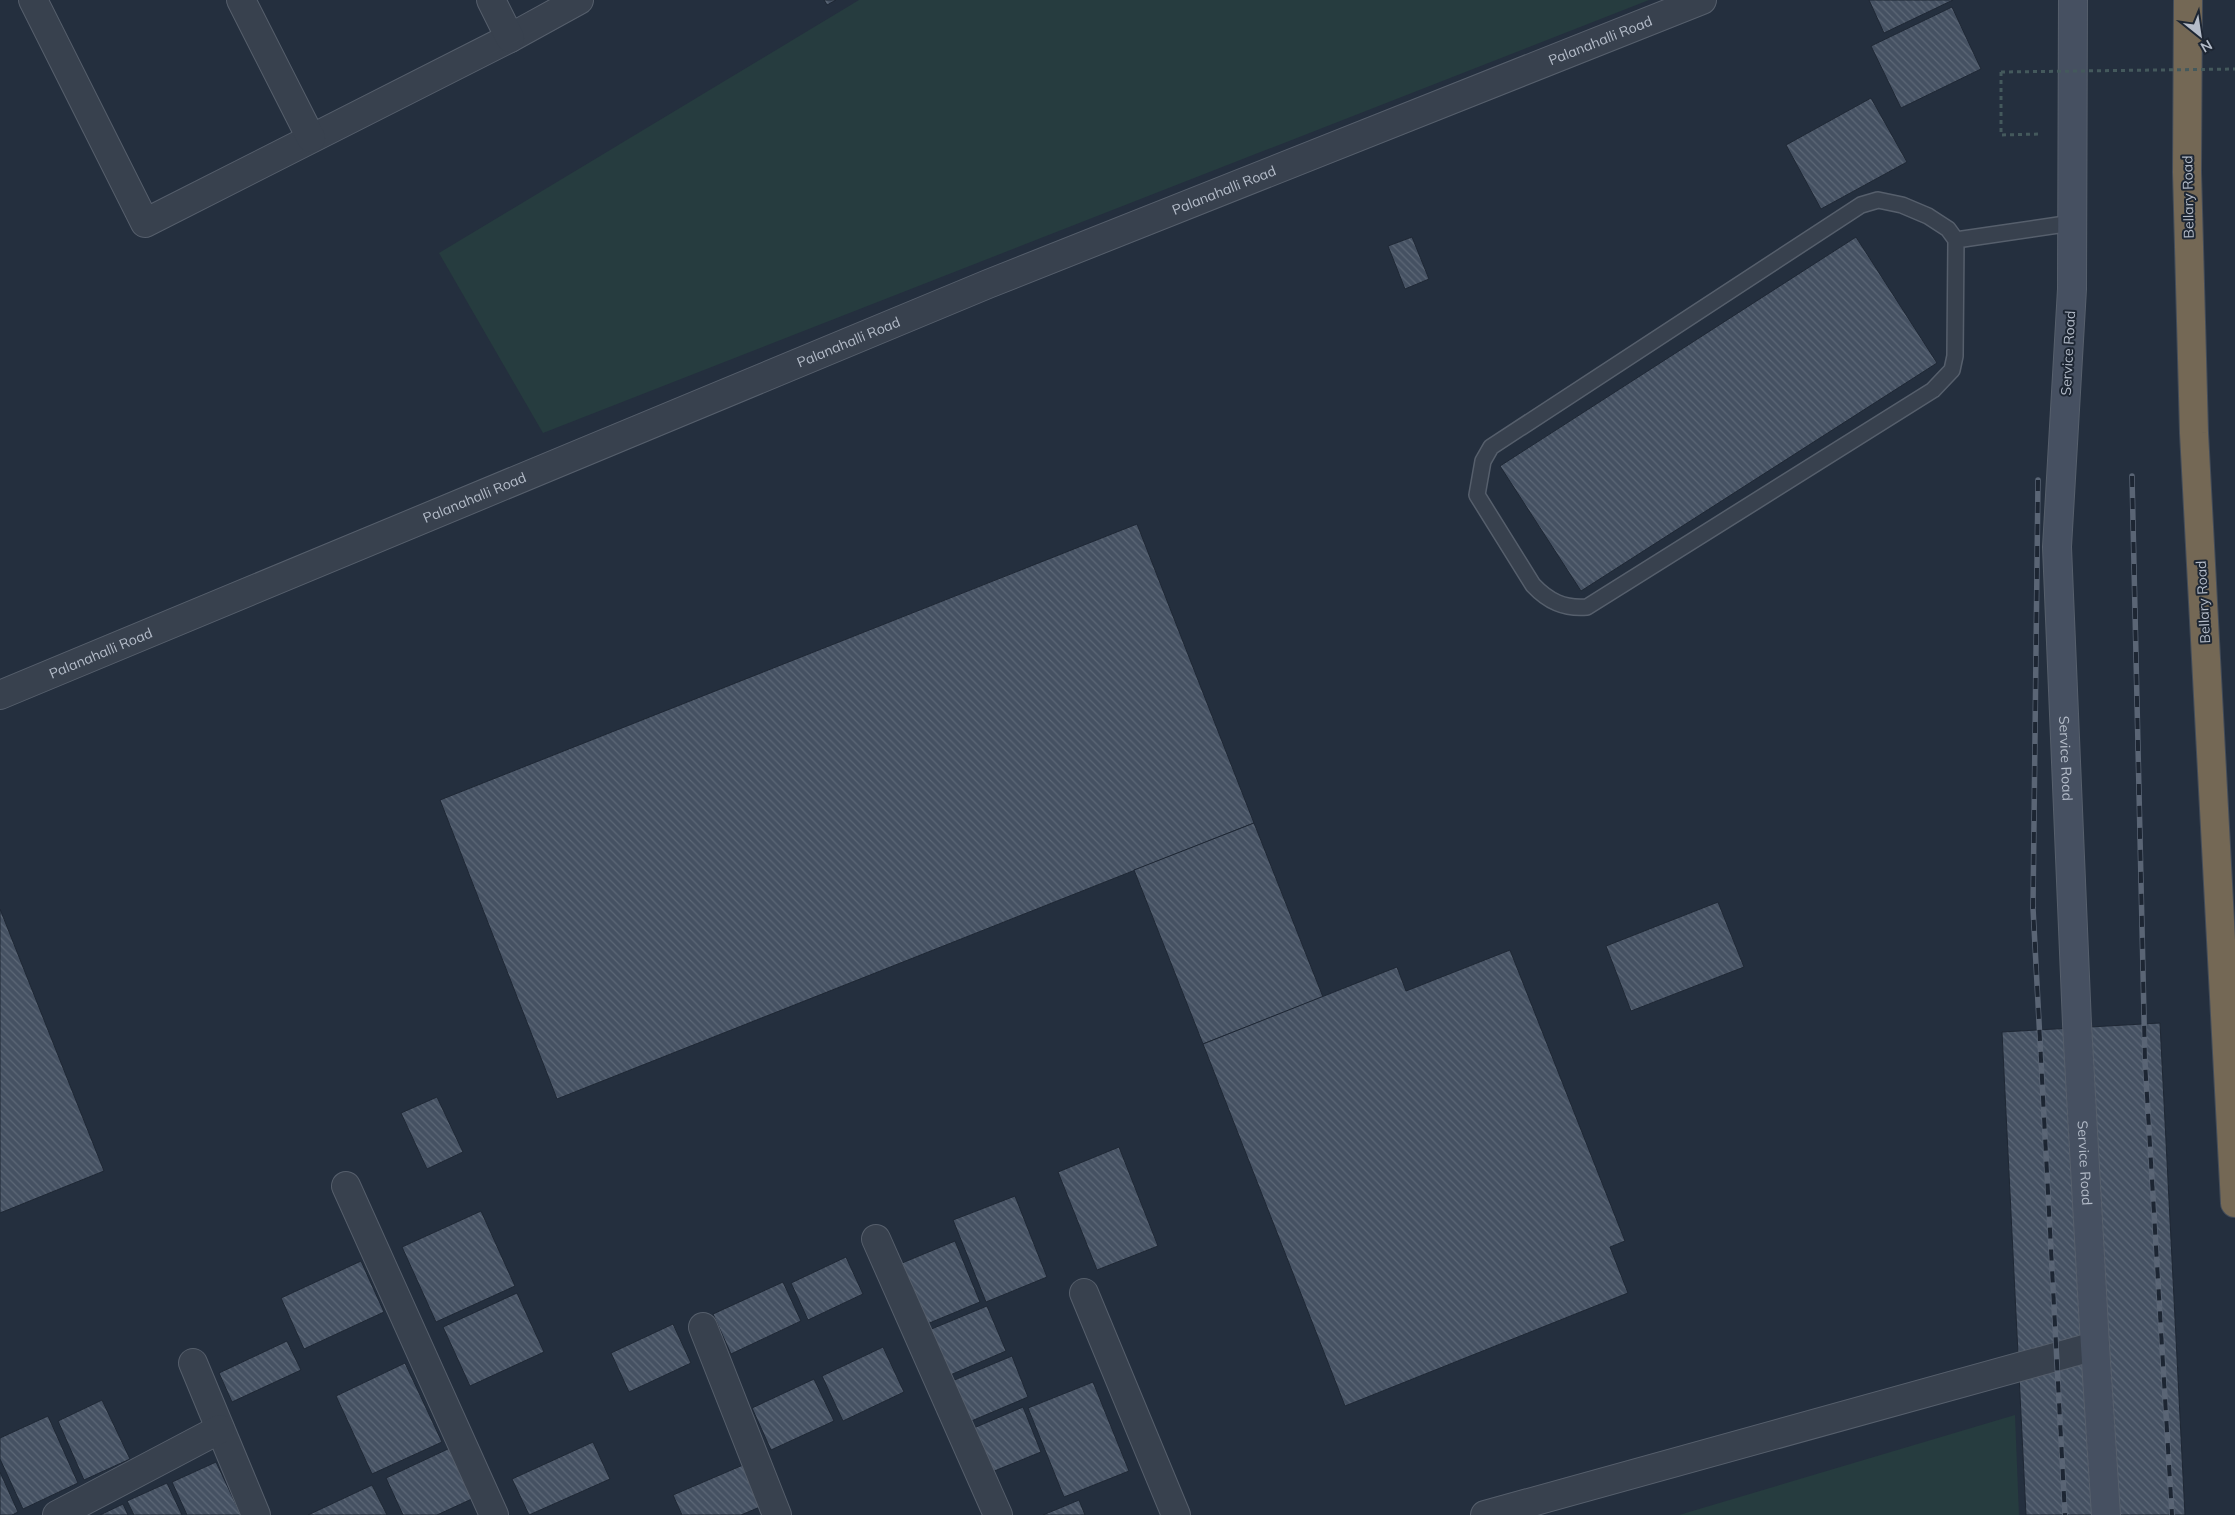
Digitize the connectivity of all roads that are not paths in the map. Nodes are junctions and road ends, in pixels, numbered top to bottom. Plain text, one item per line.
1 (32, 0) edge
2 (242, 0) edge
3 (491, 0) edge
4 (579, 0) edge
5 (1702, 0) edge
6 (2073, 0) edge
7 (2188, 0) edge
8 (510, 38) junction
9 (311, 138) junction
10 (2072, 224) junction
11 (1956, 240) junction
12 (0, 695) edge
13 (346, 1186) dead end
14 (2235, 1203) edge
15 (876, 1239) dead end
16 (1084, 1293) dead end
17 (703, 1327) dead end
18 (2094, 1346) junction
19 (193, 1363) dead end
20 (220, 1429) junction
21 (57, 1515) edge
22 (256, 1515) edge
23 (493, 1515) edge
24 (777, 1515) edge
25 (998, 1515) edge
26 (1176, 1515) edge
27 (1485, 1515) edge
28 (2106, 1515) edge

1 - 9 street
2 - 9 street
3 - 8 street
4 - 8 street
5 - 12 street, Palanahalli Road
6 - 10 main road, Service Road
7 - 14 highway, Bellary Road
8 - 9 street
10 - 11 lane
10 - 18 main road, Service Road
11 - 11 lane
13 - 23 street
15 - 25 street
16 - 26 street
17 - 24 street
18 - 27 street
18 - 28 main road, Service Road
19 - 20 street
20 - 21 street
20 - 22 street

